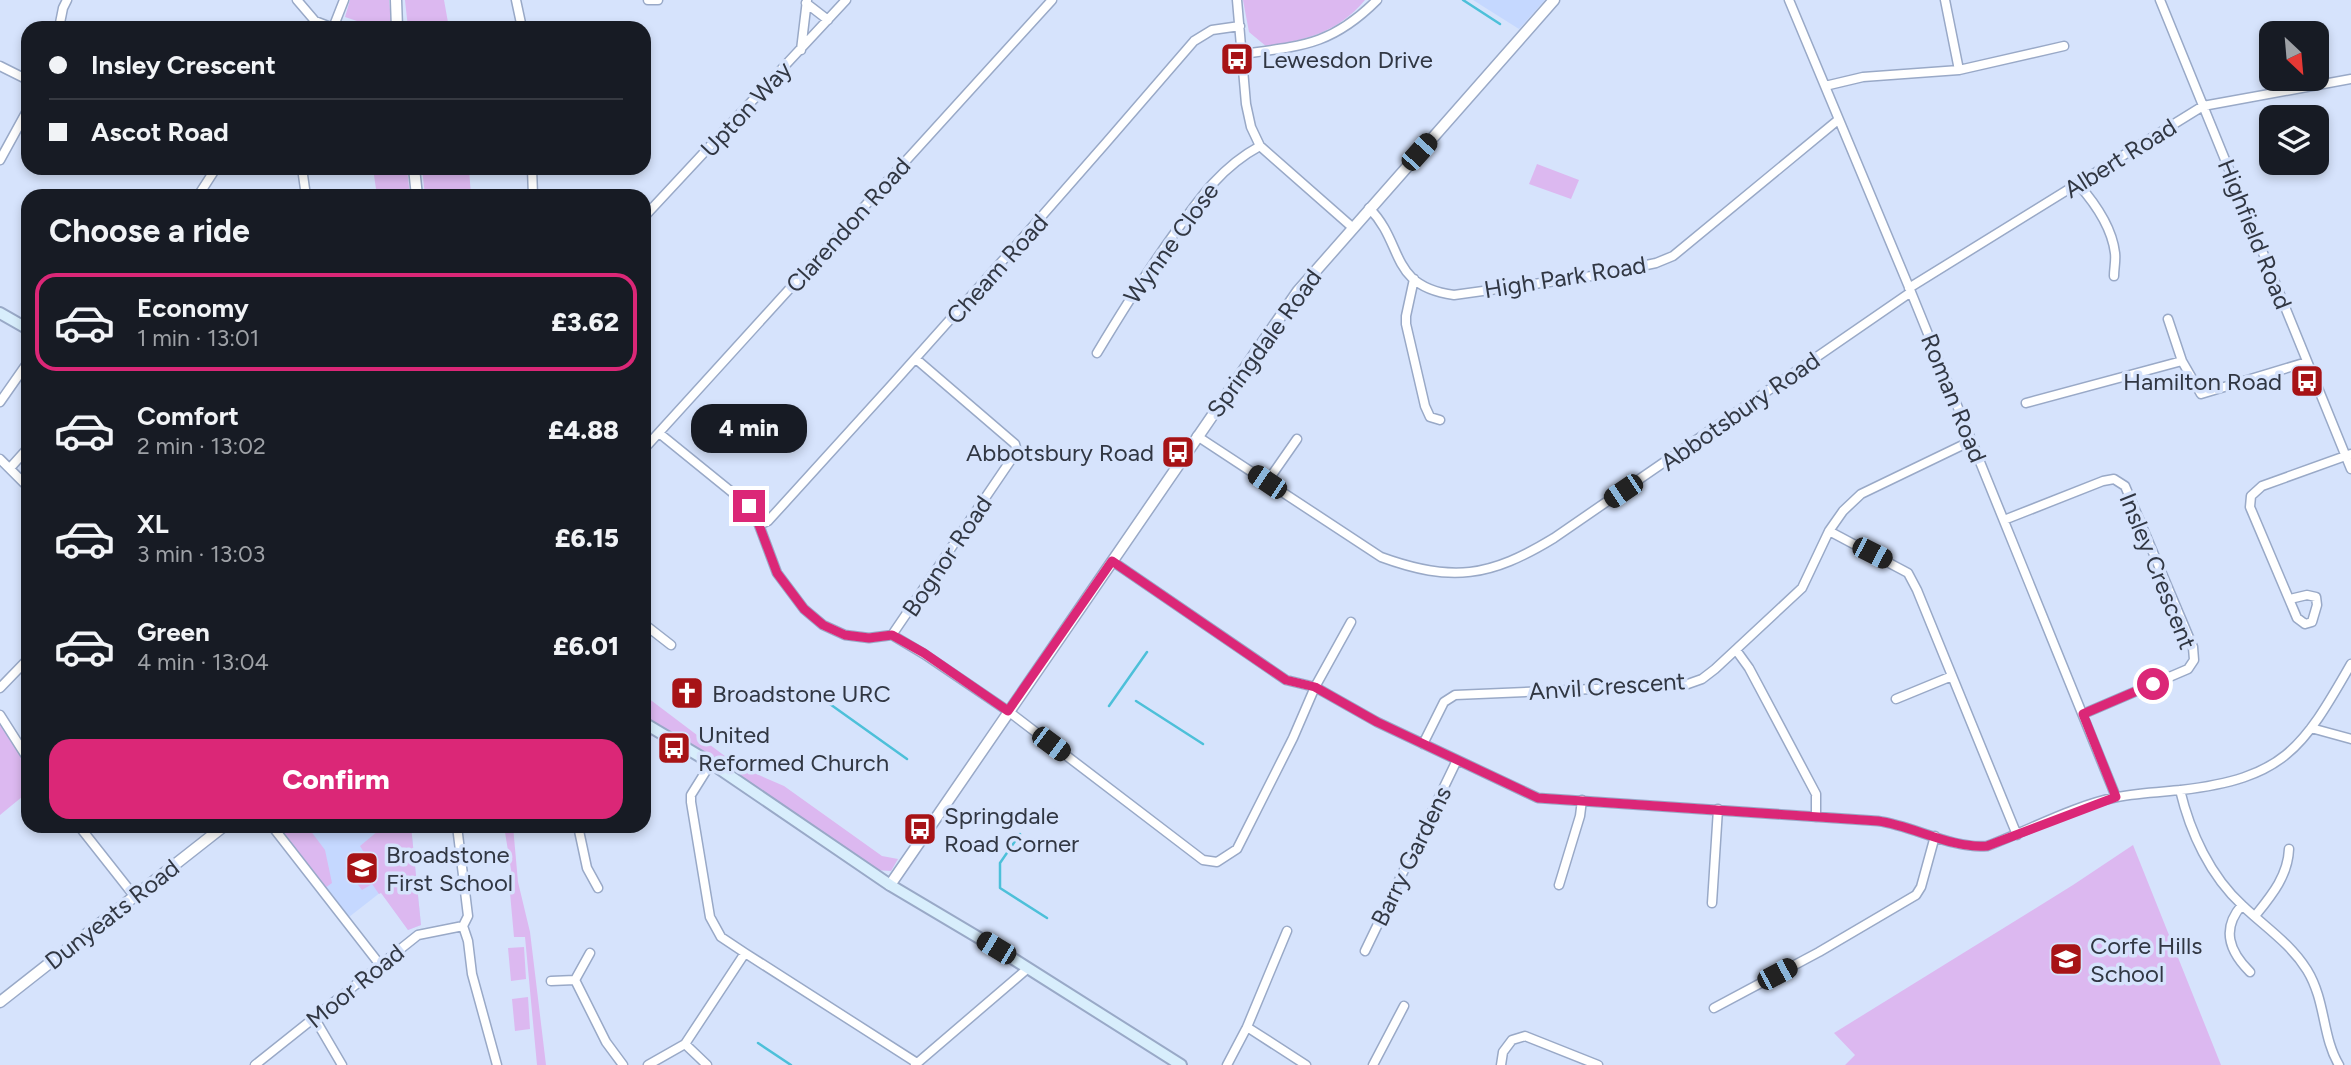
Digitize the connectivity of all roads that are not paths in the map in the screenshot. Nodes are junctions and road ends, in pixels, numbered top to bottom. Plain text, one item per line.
1 (67, 0) edge
2 (297, 0) edge
3 (344, 0) edge
4 (396, 0) edge
5 (516, 0) edge
6 (648, 0) edge
7 (658, 0) edge
8 (846, 0) edge
9 (1052, 0) edge
10 (1237, 0) edge
11 (1377, 0) edge
12 (1554, 0) edge
13 (1790, 0) edge
14 (1945, 0) edge
15 (2160, 0) edge
16 (806, 1) edge
17 (828, 20) junction
18 (60, 21) edge
19 (315, 21) edge
20 (336, 21) edge
21 (397, 21) edge
22 (520, 21) edge
23 (1240, 26) junction
24 (2064, 46) dead end
25 (801, 50) junction
26 (1242, 54) junction
27 (0, 66) edge
28 (1959, 71) junction
29 (21, 76) edge
30 (2351, 79) edge
31 (1825, 86) junction
32 (2203, 106) junction
33 (1838, 120) junction
34 (21, 121) edge
35 (1260, 146) junction
36 (0, 160) edge
37 (2078, 184) junction
38 (1369, 208) junction
39 (651, 210) edge
40 (1352, 227) junction
41 (2114, 276) dead end
42 (1414, 279) junction
43 (1910, 290) junction
44 (0, 313) edge
45 (2168, 320) dead end
46 (21, 325) edge
47 (1097, 353) dead end
48 (916, 359) junction
49 (2182, 361) junction
50 (2307, 362) junction
51 (21, 372) edge
52 (0, 402) edge
53 (2026, 403) dead end
54 (1440, 420) dead end
55 (659, 433) junction
56 (1198, 436) junction
57 (1297, 439) dead end
58 (1971, 441) junction
59 (651, 442) edge
60 (2348, 454) edge
61 (21, 456) edge
62 (0, 459) edge
63 (10, 468) junction
64 (2351, 469) edge
65 (21, 480) edge
66 (1267, 482) junction
67 (2004, 520) junction
68 (759, 525) junction
69 (1829, 531) junction
70 (1112, 561) junction
71 (2290, 599) dead end
72 (1351, 622) dead end
73 (651, 629) edge
74 (892, 635) junction
75 (671, 645) dead end
76 (1736, 650) junction
77 (2351, 664) edge
78 (21, 666) edge
79 (1952, 676) junction
80 (1315, 687) junction
81 (0, 688) edge
82 (1896, 699) dead end
83 (1008, 711) junction
84 (2083, 714) junction
85 (0, 715) edge
86 (651, 727) edge
87 (2311, 728) junction
88 (2351, 739) edge
89 (1423, 744) junction
90 (21, 747) edge
91 (1457, 760) junction
92 (711, 763) junction
93 (2180, 790) junction
94 (2116, 797) junction
95 (1582, 800) junction
96 (1718, 809) junction
97 (1816, 817) junction
98 (85, 833) edge
99 (215, 833) edge
100 (277, 833) edge
101 (458, 833) edge
102 (579, 833) edge
103 (2017, 835) junction
104 (1934, 836) junction
105 (2289, 849) dead end
106 (890, 885) junction
107 (1559, 885) dead end
108 (598, 888) dead end
109 (135, 897) junction
110 (1712, 903) dead end
111 (2242, 905) junction
112 (2255, 916) junction
113 (463, 926) junction
114 (1287, 931) dead end
115 (1365, 951) dead end
116 (590, 953) dead end
117 (745, 953) junction
118 (381, 965) junction
119 (1027, 969) junction
120 (2250, 972) dead end
121 (575, 980) junction
122 (551, 982) dead end
123 (0, 1002) edge
124 (1404, 1006) dead end
125 (1714, 1008) dead end
126 (315, 1018) junction
127 (1247, 1027) junction
128 (685, 1044) junction
129 (916, 1064) edge
130 (255, 1065) edge
131 (342, 1065) edge
132 (497, 1065) edge
133 (623, 1065) edge
134 (648, 1065) edge
135 (707, 1065) edge
136 (1181, 1065) edge
137 (1227, 1065) edge
138 (1306, 1065) edge
139 (1373, 1065) edge
140 (1500, 1065) edge
141 (1598, 1065) edge
142 (2339, 1065) edge

1 - 18 street
2 - 19 street
3 - 20 street
4 - 21 street
5 - 22 street
6 - 7 street
8 - 17 street, Upton Way
9 - 55 street, Clarendon Road
10 - 23 street
11 - 26 street
12 - 38 street, Springdale Road
13 - 31 street, Roman Road
14 - 28 street
15 - 32 street, Highfield Road
16 - 17 street
16 - 25 street
17 - 25 street, Upton Way
23 - 26 street
23 - 48 street, Cheam Road
24 - 28 street
25 - 39 street, Upton Way
26 - 35 street
27 - 29 street
28 - 31 street
30 - 32 street, Albert Road
31 - 33 street, Roman Road
32 - 37 street, Albert Road
32 - 50 street, Highfield Road
33 - 42 street, High Park Road
33 - 43 street, Roman Road
34 - 36 street
35 - 40 street
35 - 47 street, Wynne Close
37 - 41 street
37 - 43 street, Albert Road
38 - 40 street, Springdale Road
38 - 42 street
40 - 56 street, Springdale Road
42 - 54 street
43 - 58 street, Roman Road
43 - 66 street, Abbotsbury Road
44 - 46 main road
45 - 49 street
48 - 68 street, Cheam Road
48 - 74 street, Bognor Road
49 - 50 street
49 - 53 street
50 - 60 street, Highfield Road
51 - 52 street
55 - 59 street, Clarendon Road
55 - 68 street
56 - 66 street, Abbotsbury Road
56 - 70 street, Springdale Road
57 - 66 street
58 - 67 street, Roman Road
58 - 69 street, Anvil Crescent
60 - 64 street, Highfield Road
60 - 71 street
61 - 63 street
62 - 63 street
63 - 65 street
67 - 84 street, Roman Road
67 - 84 street, Insley Crescent
68 - 74 street
69 - 76 street, Anvil Crescent
69 - 79 street
70 - 80 street
70 - 83 street, Springdale Road
72 - 80 street
73 - 75 street
74 - 83 street
76 - 89 street, Anvil Crescent
76 - 97 street
77 - 87 street
78 - 81 street
79 - 82 street
79 - 103 street
80 - 83 street
80 - 89 street
83 - 106 street, Springdale Road
84 - 94 street, Roman Road
85 - 90 street
86 - 92 main road
87 - 88 street
87 - 93 street
89 - 91 street
91 - 95 street
91 - 115 street, Barry Gardens
92 - 106 main road
92 - 117 street
93 - 94 street
93 - 111 street
94 - 103 street
95 - 96 street
95 - 107 street
96 - 97 street
96 - 110 street
97 - 104 street
98 - 109 street
99 - 109 street, Dunyeats Road
100 - 118 street
101 - 113 street
102 - 108 street
103 - 104 street
104 - 125 street
105 - 112 street
106 - 119 main road
109 - 123 street, Dunyeats Road
111 - 112 street
111 - 120 street
112 - 142 street
113 - 118 street, Moor Road
113 - 132 street
114 - 127 street
116 - 121 street
117 - 128 street
117 - 129 street
118 - 126 street, Moor Road
119 - 129 street
119 - 136 main road
121 - 122 street
121 - 133 street
124 - 139 street
126 - 130 street, Moor Road
126 - 131 street
127 - 137 street
127 - 138 street
128 - 134 street
128 - 135 street
140 - 141 street

